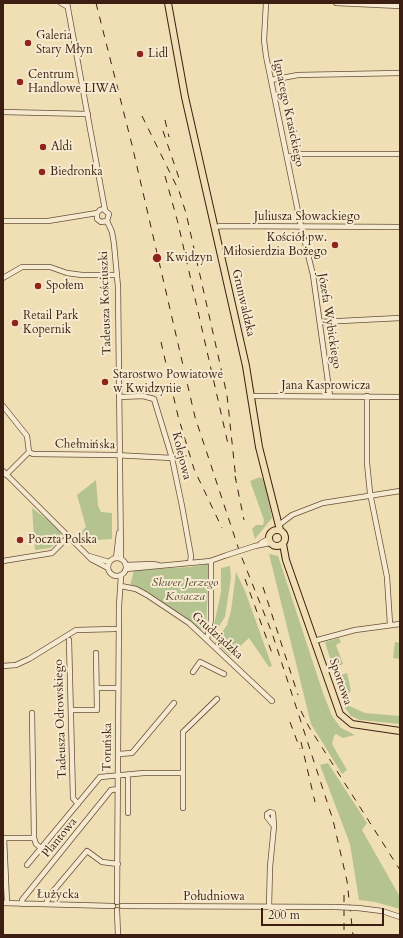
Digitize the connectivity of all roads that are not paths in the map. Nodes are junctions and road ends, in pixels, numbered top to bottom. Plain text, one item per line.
1 (61, 3) edge
2 (168, 3) edge
3 (266, 3) edge
4 (336, 3) edge
5 (68, 5) edge
6 (400, 6) edge
7 (400, 73) edge
8 (271, 80) junction
9 (3, 112) edge
10 (88, 114) junction
11 (400, 154) edge
12 (287, 157) junction
13 (100, 213) junction
14 (3, 221) edge
15 (107, 221) junction
16 (301, 226) junction
17 (215, 227) junction
18 (400, 227) edge
19 (117, 275) junction
20 (3, 278) edge
21 (400, 318) edge
22 (320, 322) junction
23 (252, 396) junction
24 (330, 396) junction
25 (367, 396) junction
26 (119, 397) junction
27 (400, 397) edge
28 (3, 406) edge
29 (29, 452) junction
30 (119, 455) junction
31 (172, 458) junction
32 (5, 473) edge
33 (400, 491) edge
34 (370, 497) junction
35 (278, 528) junction
36 (69, 536) junction
37 (269, 541) junction
38 (280, 546) junction
39 (191, 553) junction
40 (118, 558) junction
41 (3, 561) edge
42 (201, 561) junction
43 (212, 561) junction
44 (190, 563) junction
45 (108, 565) junction
46 (126, 567) junction
47 (119, 576) junction
48 (121, 586) junction
49 (120, 592) junction
50 (390, 624) junction
51 (400, 624) edge
52 (115, 629) dead end
53 (207, 639) junction
54 (69, 640) dead end
55 (314, 641) junction
56 (96, 653) dead end
57 (3, 666) edge
58 (192, 672) dead end
59 (224, 674) dead end
60 (97, 688) junction
61 (118, 688) junction
62 (217, 699) dead end
63 (272, 701) dead end
64 (174, 703) dead end
65 (71, 710) junction
66 (32, 713) dead end
67 (400, 731) edge
68 (118, 754) junction
69 (183, 773) junction
70 (128, 775) junction
71 (118, 776) junction
72 (118, 789) junction
73 (78, 804) junction
74 (183, 808) dead end
75 (128, 813) dead end
76 (274, 826) dead end
77 (34, 838) junction
78 (41, 848) junction
79 (118, 864) junction
80 (27, 866) dead end
81 (117, 902) junction
82 (5, 904) edge
83 (22, 904) junction
84 (46, 904) junction
85 (113, 906) junction
86 (122, 906) junction
87 (269, 907) junction
88 (117, 910) junction
89 (400, 917) edge
90 (118, 935) edge

1 - 5 street
2 - 17 main road, Grunwaldzka
3 - 8 street, Ignacego Krasickiego
4 - 6 street
5 - 10 street
7 - 8 street
8 - 12 street, Ignacego Krasickiego
9 - 10 street
10 - 13 street
11 - 12 street
12 - 16 street, Ignacego Krasickiego
13 - 14 street
13 - 15 street, Tadeusza Kościuszki
13 - 15 street
15 - 19 street, Tadeusza Kościuszki
16 - 17 street, Juliusza Słowackiego
16 - 18 street, Juliusza Słowackiego
16 - 22 street, Józefa Wybickiego
17 - 23 main road, Grunwaldzka
19 - 20 street
19 - 26 street, Tadeusza Kościuszki
21 - 22 street
22 - 24 street, Józefa Wybickiego
23 - 24 street, Jana Kasprowicza
23 - 35 main road, Grunwaldzka
24 - 25 street, Jana Kasprowicza
25 - 27 street, Jana Kasprowicza
25 - 34 street
26 - 30 street, Tadeusza Kościuszki
26 - 31 street, Kolejowa
28 - 29 street
29 - 30 street, Chełmińska
29 - 32 street
30 - 31 street, Chełmińska
30 - 40 street, Tadeusza Kościuszki
31 - 39 street, Kolejowa
32 - 36 street
33 - 34 street
34 - 35 street
34 - 50 street
35 - 37 main road
35 - 38 main road
36 - 41 street
36 - 45 street
37 - 38 main road
37 - 43 street, bridge
38 - 55 main road
39 - 42 street
39 - 44 street, Kolejowa
40 - 45 street
40 - 46 street
42 - 43 street
42 - 44 street
43 - 44 street
43 - 53 street
44 - 46 street
45 - 47 street
46 - 47 street
47 - 48 street, Toruńska
47 - 49 street, Toruńska
48 - 49 street, Toruńska
48 - 53 street, Grudziądzka
49 - 61 street, Toruńska
50 - 51 street
50 - 55 street
52 - 57 street
53 - 63 street, Grudziądzka
54 - 65 street, Tadeusza Odrowskiego
55 - 67 main road, Sportowa
56 - 60 street
58 - 59 street
60 - 61 street
60 - 65 street
61 - 68 street, Toruńska
62 - 69 street
64 - 68 street
65 - 73 street, Tadeusza Odrowskiego
66 - 77 street
68 - 71 street, Toruńska
69 - 70 street
69 - 74 street
70 - 71 street
70 - 75 street
71 - 72 street, Toruńska
71 - 73 street
72 - 79 street, Toruńska
72 - 83 street, Plantowa
73 - 78 street
76 - 87 street
77 - 78 street
77 - 82 street
78 - 80 street
79 - 81 street, Toruńska
79 - 84 street
81 - 85 street
81 - 86 street
82 - 83 street, Łużycka
83 - 84 street, Łużycka
84 - 85 street, Łużycka
85 - 88 street
86 - 87 street, Południowa
86 - 88 street
87 - 89 street, Południowa, bridge
88 - 90 street

